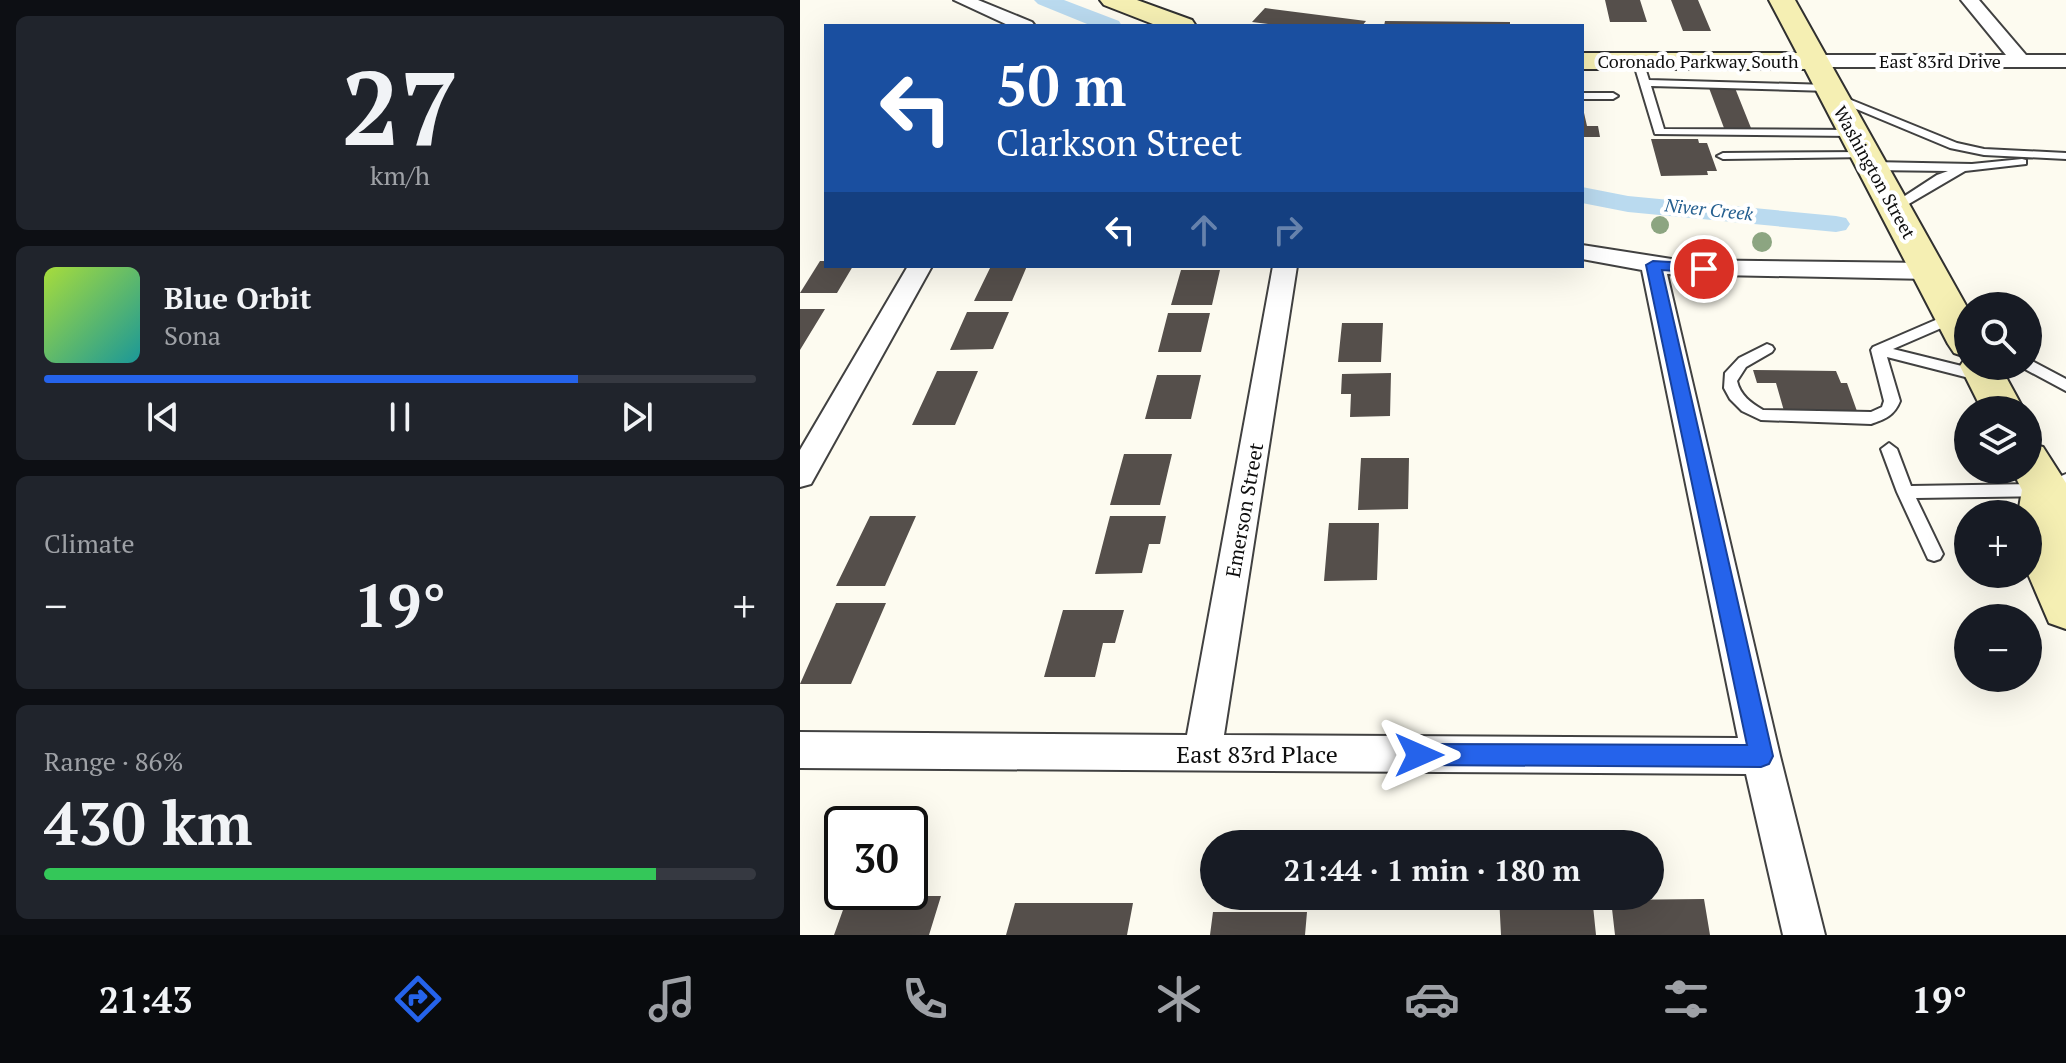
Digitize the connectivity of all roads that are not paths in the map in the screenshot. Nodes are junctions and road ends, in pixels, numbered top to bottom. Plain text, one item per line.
1 (963, 0) edge
2 (1113, 0) edge
3 (1782, 0) edge
4 (1970, 0) edge
5 (1021, 24) edge
6 (1178, 24) edge
7 (1584, 61) edge
8 (1815, 61) junction
9 (2021, 61) junction
10 (2066, 61) edge
11 (1641, 72) junction
12 (1832, 92) junction
13 (1584, 96) edge
14 (1613, 96) dead end
15 (1864, 152) junction
16 (1723, 156) dead end
17 (2066, 156) edge
18 (1972, 168) junction
19 (1895, 208) junction
20 (1584, 252) edge
21 (1653, 265) junction
22 (919, 268) edge
23 (1285, 268) edge
24 (1929, 271) junction
25 (1954, 317) edge
26 (1767, 349) dead end
27 (1878, 350) junction
28 (1954, 355) edge
29 (1954, 355) edge
30 (2042, 372) edge
31 (2066, 386) edge
32 (1889, 449) dead end
33 (800, 476) edge
34 (2051, 485) edge
35 (1905, 492) junction
36 (1934, 554) dead end
37 (2066, 608) edge
38 (800, 750) edge
39 (1202, 754) junction
40 (1761, 756) junction
41 (1804, 935) edge

1 - 5 street
2 - 6 main road
3 - 8 main road, Washington Street
4 - 9 street
7 - 11 main road, Coronado Parkway South
8 - 9 street, East 83rd Drive
8 - 11 main road, Coronado Parkway South
8 - 12 main road, Washington Street
9 - 10 street, East 83rd Drive
11 - 12 lane
11 - 15 lane
12 - 15 main road, Washington Street
12 - 17 lane
13 - 14 lane
15 - 16 lane
15 - 18 lane
15 - 19 main road, Washington Street
17 - 18 lane
18 - 19 lane
19 - 24 main road, Washington Street
20 - 21 street
21 - 24 street
21 - 40 street
22 - 33 street
23 - 39 street, Emerson Street
24 - 25 main road, Washington Street
26 - 27 lane
27 - 28 lane
27 - 29 lane
30 - 31 lane
32 - 35 lane
34 - 35 lane
34 - 37 main road
35 - 36 lane
38 - 39 street, East 83rd Place
39 - 40 street, East 83rd Place
40 - 41 street

